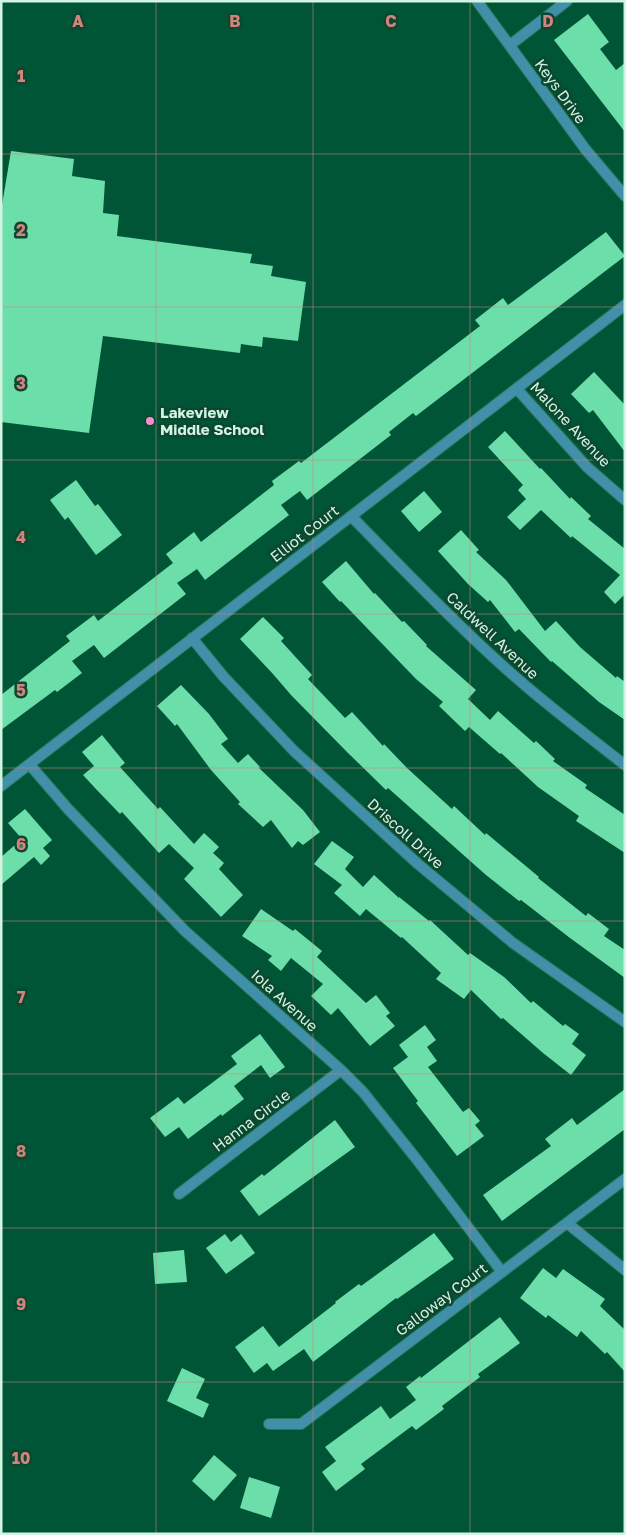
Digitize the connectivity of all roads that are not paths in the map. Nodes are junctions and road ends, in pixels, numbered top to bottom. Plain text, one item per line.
1 (477, 1) edge
2 (567, 1) edge
3 (510, 45) junction
4 (625, 196) edge
5 (625, 305) edge
6 (517, 389) junction
7 (625, 500) edge
8 (350, 516) junction
9 (192, 638) junction
10 (30, 765) junction
11 (625, 765) edge
12 (1, 786) edge
13 (625, 1022) edge
14 (341, 1070) junction
15 (625, 1179) edge
16 (179, 1194) dead end
17 (567, 1223) junction
18 (625, 1270) edge
19 (502, 1272) junction
20 (269, 1424) dead end

1 - 3 street, Keys Drive
2 - 3 street
3 - 4 street, Keys Drive
5 - 6 street, Elliot Court
6 - 7 street, Malone Avenue
6 - 8 street, Elliot Court
8 - 9 street, Elliot Court
8 - 11 street, Caldwell Avenue
9 - 10 street, Elliot Court
9 - 13 street, Driscoll Drive
10 - 12 street, Elliot Court
10 - 14 street, Iola Avenue
14 - 16 street, Hanna Circle
14 - 19 street, Iola Avenue
15 - 17 street, Galloway Court
17 - 18 street
17 - 19 street, Galloway Court
19 - 20 street, Galloway Court

